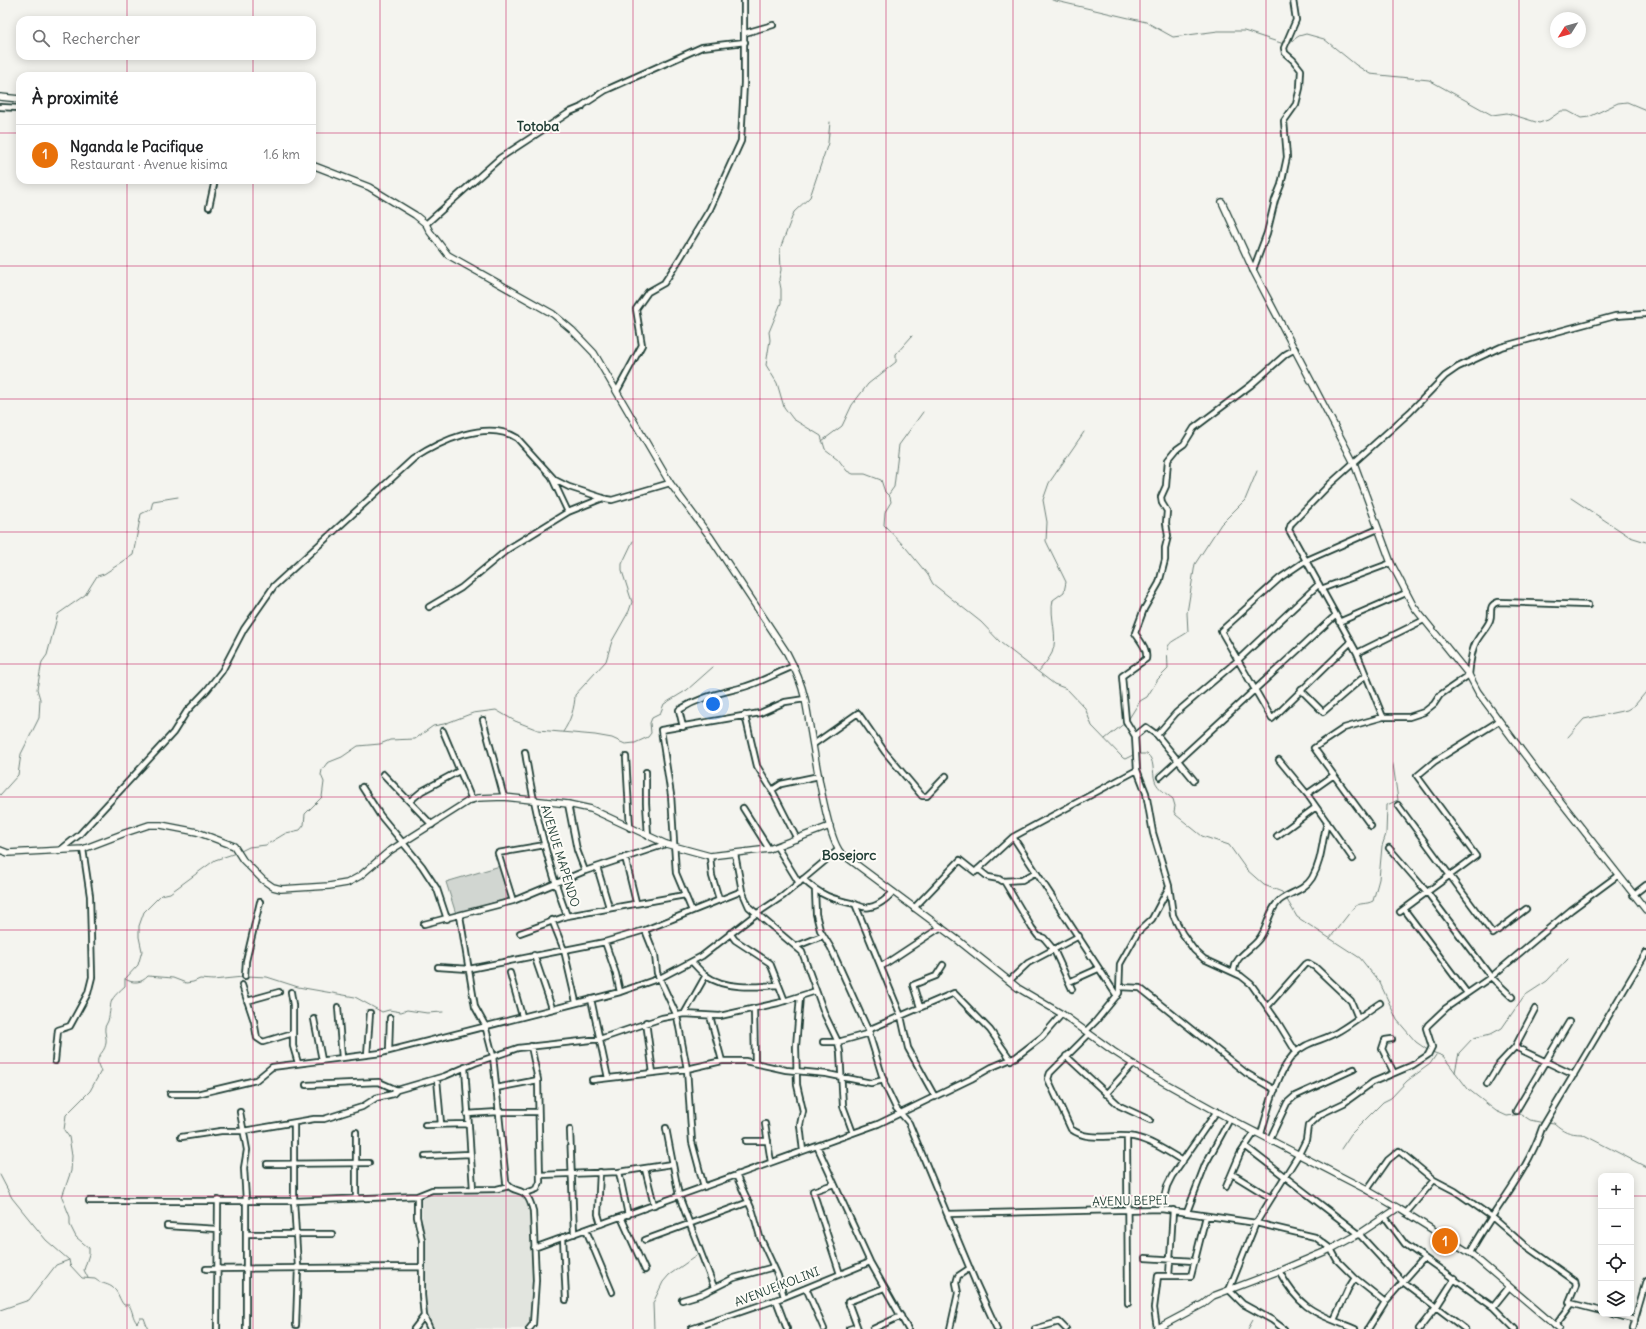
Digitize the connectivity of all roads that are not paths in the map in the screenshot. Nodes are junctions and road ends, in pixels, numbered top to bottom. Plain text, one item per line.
1 (744, 0) edge
2 (1293, 0) edge
3 (773, 25) dead end
4 (745, 33) junction
5 (745, 42) junction
6 (0, 97) edge
7 (16, 99) edge
8 (0, 107) edge
9 (16, 108) edge
10 (316, 167) edge
11 (214, 184) edge
12 (1222, 202) dead end
13 (209, 207) dead end
14 (426, 224) junction
15 (1253, 270) junction
16 (1646, 314) edge
17 (1295, 349) junction
18 (617, 391) junction
19 (1354, 463) junction
20 (550, 475) junction
21 (670, 483) junction
22 (603, 498) junction
23 (568, 512) junction
24 (1378, 529) junction
25 (1305, 561) junction
26 (1391, 563) junction
27 (1318, 584) junction
28 (1321, 589) junction
29 (1406, 593) junction
30 (1588, 605) dead end
31 (429, 607) dead end
32 (1336, 615) junction
33 (1424, 620) junction
34 (1339, 622) junction
35 (1351, 642) junction
36 (1357, 653) junction
37 (1237, 661) junction
38 (794, 666) junction
39 (1469, 675) junction
40 (1366, 676) junction
41 (1254, 689) junction
42 (1301, 690) junction
43 (805, 699) junction
44 (745, 715) junction
45 (1383, 717) junction
46 (483, 720) dead end
47 (1499, 721) junction
48 (683, 727) junction
49 (443, 731) dead end
50 (1156, 734) junction
51 (1135, 736) junction
52 (814, 744) junction
53 (525, 752) dead end
54 (626, 757) dead end
55 (1279, 760) dead end
56 (1177, 761) junction
57 (459, 770) junction
58 (1137, 770) junction
59 (646, 772) dead end
60 (383, 774) dead end
61 (1334, 775) junction
62 (819, 776) junction
63 (946, 776) dead end
64 (1160, 777) dead end
65 (1194, 780) dead end
66 (362, 787) dead end
67 (772, 790) junction
68 (1307, 794) junction
69 (504, 797) junction
70 (472, 800) junction
71 (410, 801) junction
72 (533, 802) junction
73 (568, 804) junction
74 (1398, 805) dead end
75 (1316, 807) junction
76 (743, 808) dead end
77 (1327, 822) junction
78 (432, 824) junction
79 (830, 826) junction
80 (1371, 826) dead end
81 (630, 828) junction
82 (648, 836) junction
83 (1277, 836) dead end
84 (1013, 837) junction
85 (797, 839) junction
86 (403, 843) junction
87 (666, 844) junction
88 (545, 845) junction
89 (674, 847) junction
90 (777, 847) junction
91 (1389, 848) dead end
92 (82, 849) junction
93 (769, 849) junction
94 (0, 850) edge
95 (838, 850) junction
96 (59, 851) junction
97 (735, 854) junction
98 (710, 856) junction
99 (625, 857) junction
100 (1353, 859) dead end
101 (597, 867) junction
102 (978, 869) junction
103 (585, 871) junction
104 (1036, 872) junction
105 (1450, 875) junction
106 (1617, 876) junction
107 (804, 879) junction
108 (1004, 881) junction
109 (799, 883) junction
110 (555, 884) junction
111 (1646, 885) edge
112 (1169, 886) junction
113 (742, 890) junction
114 (815, 890) junction
115 (893, 892) junction
116 (1427, 892) junction
117 (685, 895) junction
118 (1633, 895) junction
119 (719, 899) junction
120 (513, 901) junction
121 (260, 902) dead end
122 (636, 902) junction
123 (855, 904) junction
124 (609, 907) junction
125 (914, 908) junction
126 (1526, 909) dead end
127 (1646, 910) edge
128 (692, 911) junction
129 (756, 914) junction
130 (460, 916) junction
131 (567, 916) junction
132 (446, 919) junction
133 (552, 920) junction
134 (424, 924) dead end
135 (941, 928) junction
136 (645, 930) junction
137 (520, 933) dead end
138 (730, 933) junction
139 (822, 936) junction
140 (1079, 936) junction
141 (605, 942) junction
142 (797, 946) junction
143 (564, 950) junction
144 (1054, 950) junction
145 (1646, 953) edge
146 (534, 955) junction
147 (692, 962) junction
148 (944, 965) dead end
149 (882, 966) junction
150 (438, 967) dead end
151 (1098, 968) junction
152 (469, 969) junction
153 (1234, 972) junction
154 (510, 973) dead end
155 (706, 975) junction
156 (245, 976) dead end
157 (1491, 977) junction
158 (660, 978) junction
159 (1009, 982) junction
160 (1069, 982) junction
161 (778, 985) junction
162 (242, 986) dead end
163 (1120, 986) junction
164 (1072, 989) dead end
165 (816, 991) junction
166 (279, 992) dead end
167 (291, 992) dead end
168 (620, 992) junction
169 (1468, 993) junction
170 (800, 996) junction
171 (1117, 996) junction
172 (1512, 997) dead end
173 (591, 999) junction
174 (247, 1001) junction
175 (785, 1001) junction
176 (576, 1002) junction
177 (1380, 1003) dead end
178 (338, 1007) dead end
179 (920, 1007) junction
180 (1267, 1007) junction
181 (552, 1008) junction
182 (754, 1008) junction
183 (1535, 1009) dead end
184 (370, 1013) dead end
185 (684, 1014) junction
186 (1062, 1014) junction
187 (522, 1016) junction
188 (677, 1016) junction
189 (710, 1016) junction
190 (901, 1016) junction
191 (390, 1018) dead end
192 (1358, 1018) junction
193 (314, 1019) dead end
194 (646, 1022) junction
195 (1569, 1022) dead end
196 (485, 1025) junction
197 (869, 1031) junction
198 (1088, 1032) junction
199 (292, 1033) junction
200 (600, 1039) junction
201 (1392, 1039) dead end
202 (822, 1042) dead end
203 (838, 1042) junction
204 (531, 1046) junction
205 (1515, 1047) junction
206 (389, 1051) junction
207 (1296, 1052) junction
208 (367, 1055) junction
209 (492, 1056) junction
210 (1066, 1056) junction
211 (342, 1058) junction
212 (322, 1060) junction
213 (1010, 1060) junction
214 (55, 1061) dead end
215 (722, 1061) junction
216 (1545, 1061) junction
217 (298, 1063) junction
218 (756, 1063) junction
219 (1133, 1064) junction
220 (465, 1067) junction
221 (687, 1069) junction
222 (1354, 1069) dead end
223 (797, 1071) junction
224 (653, 1073) junction
225 (1394, 1073) junction
226 (1574, 1075) junction
227 (842, 1077) junction
228 (608, 1078) junction
229 (437, 1079) junction
230 (538, 1080) junction
231 (592, 1080) dead end
232 (884, 1080) junction
233 (1487, 1084) dead end
234 (306, 1085) dead end
235 (496, 1088) junction
236 (398, 1090) junction
237 (1275, 1090) junction
238 (170, 1094) dead end
239 (1106, 1094) junction
240 (935, 1097) junction
241 (1217, 1111) junction
242 (1516, 1111) dead end
243 (240, 1112) dead end
244 (498, 1112) junction
245 (538, 1112) junction
246 (902, 1113) junction
247 (467, 1114) junction
248 (1230, 1119) junction
249 (1150, 1120) dead end
250 (294, 1123) junction
251 (441, 1124) junction
252 (468, 1124) junction
253 (765, 1124) dead end
254 (425, 1125) dead end
255 (666, 1128) dead end
256 (570, 1130) dead end
257 (243, 1131) junction
258 (356, 1132) dead end
259 (1255, 1132) junction
260 (853, 1133) junction
261 (1261, 1134) junction
262 (180, 1137) dead end
263 (1127, 1137) junction
264 (1270, 1139) junction
265 (746, 1141) dead end
266 (768, 1141) junction
267 (817, 1146) junction
268 (1245, 1146) junction
269 (803, 1151) junction
270 (470, 1154) junction
271 (1299, 1154) junction
272 (424, 1156) dead end
273 (1184, 1161) junction
274 (771, 1162) junction
275 (356, 1163) junction
276 (370, 1163) dead end
277 (267, 1164) dead end
278 (294, 1164) junction
279 (672, 1164) junction
280 (645, 1169) junction
281 (600, 1172) junction
282 (619, 1172) junction
283 (571, 1174) junction
284 (1232, 1174) junction
285 (540, 1175) junction
286 (736, 1175) junction
287 (1285, 1175) junction
288 (1434, 1180) junction
289 (834, 1184) junction
290 (509, 1186) junction
291 (704, 1186) junction
292 (1226, 1187) dead end
293 (473, 1189) junction
294 (1367, 1190) junction
295 (526, 1193) junction
296 (417, 1196) junction
297 (679, 1196) junction
298 (1271, 1198) junction
299 (356, 1199) junction
300 (218, 1200) junction
301 (246, 1200) junction
302 (89, 1201) dead end
303 (294, 1201) junction
304 (748, 1202) junction
305 (654, 1206) junction
306 (1398, 1208) junction
307 (1161, 1209) junction
308 (1128, 1210) junction
309 (1173, 1210) junction
310 (1188, 1212) junction
311 (1406, 1213) junction
312 (947, 1214) junction
313 (628, 1215) junction
314 (1206, 1216) junction
315 (1386, 1217) junction
316 (1492, 1217) junction
317 (621, 1218) junction
318 (1256, 1223) junction
319 (601, 1224) junction
320 (690, 1224) junction
321 (167, 1226) dead end
322 (217, 1229) junction
323 (586, 1230) junction
324 (246, 1234) junction
325 (332, 1234) dead end
326 (574, 1234) junction
327 (1359, 1234) junction
328 (296, 1235) junction
329 (564, 1237) junction
330 (645, 1240) dead end
331 (534, 1248) junction
332 (1331, 1249) junction
333 (1470, 1253) junction
334 (1145, 1258) dead end
335 (1424, 1258) junction
336 (1170, 1260) junction
337 (1194, 1261) junction
338 (870, 1262) junction
339 (298, 1267) junction
340 (421, 1267) junction
341 (774, 1267) junction
342 (970, 1268) junction
343 (206, 1269) dead end
344 (216, 1269) junction
345 (246, 1269) junction
346 (645, 1270) dead end
347 (1279, 1271) junction
348 (840, 1274) junction
349 (1169, 1276) junction
350 (1355, 1278) junction
351 (1455, 1278) junction
352 (1646, 1281) edge
353 (1403, 1282) junction
354 (714, 1287) junction
355 (1509, 1287) junction
356 (806, 1288) junction
357 (884, 1288) junction
358 (1645, 1288) edge
359 (1229, 1290) junction
360 (612, 1292) dead end
361 (784, 1297) junction
362 (566, 1300) dead end
363 (682, 1300) dead end
364 (776, 1300) junction
365 (1385, 1302) junction
366 (1128, 1303) dead end
367 (1570, 1303) junction
368 (1437, 1306) junction
369 (1493, 1307) junction
370 (1598, 1310) edge
371 (424, 1316) junction
372 (901, 1316) junction
373 (1624, 1317) edge
374 (1334, 1320) junction
375 (1635, 1320) junction
376 (296, 1325) dead end
377 (531, 1328) edge
378 (857, 1328) edge
379 (1557, 1328) edge
380 (1634, 1328) edge
381 (217, 1329) edge
382 (246, 1329) edge
383 (414, 1329) edge
384 (430, 1329) edge
385 (691, 1329) edge
386 (787, 1329) edge
387 (824, 1329) edge
388 (849, 1329) edge
389 (873, 1329) edge
390 (908, 1329) edge
391 (950, 1329) edge
392 (997, 1329) edge
393 (1035, 1329) edge
394 (1066, 1329) edge
395 (1157, 1329) edge
396 (1284, 1329) edge
397 (1355, 1329) edge
398 (1368, 1329) edge
399 (1419, 1329) edge
400 (1465, 1329) edge
401 (1515, 1329) edge

1 - 4 street
2 - 15 street
3 - 4 street
4 - 5 street
5 - 14 street
5 - 18 street
6 - 7 street
8 - 9 street
10 - 14 street
11 - 13 street
12 - 15 street
14 - 18 street
15 - 17 street
16 - 19 street
17 - 19 street
17 - 51 street
18 - 21 street
19 - 24 street
19 - 25 street
20 - 22 street
20 - 23 street
20 - 96 street
21 - 22 street
21 - 38 street
22 - 23 street
23 - 31 street
24 - 25 street
24 - 26 street
25 - 27 street
25 - 37 street
26 - 28 street
26 - 29 street
27 - 28 street
27 - 37 street
28 - 32 street
29 - 33 street
29 - 34 street
30 - 39 street
32 - 34 street
32 - 41 street
33 - 36 street
33 - 39 street
34 - 35 street
35 - 36 street
35 - 42 street
36 - 40 street
37 - 41 street
37 - 50 street
38 - 43 street
38 - 48 street
39 - 45 street
39 - 47 street
40 - 42 street
40 - 45 street
41 - 42 street
41 - 56 street
43 - 44 street
43 - 52 street
44 - 48 street
44 - 67 street
45 - 61 street
46 - 69 street
47 - 105 street
47 - 106 street
48 - 89 street
49 - 57 street
50 - 51 street
50 - 56 street
51 - 58 street
52 - 62 street
52 - 63 street
53 - 72 street, AVENUE MAPENDO
54 - 81 street
55 - 68 street
56 - 64 street
56 - 65 street
57 - 70 street
57 - 71 street
58 - 84 street
58 - 112 street
59 - 82 street
60 - 71 street
61 - 68 street
61 - 80 street
62 - 67 street
62 - 79 street
66 - 86 street
67 - 85 street
68 - 75 street
69 - 70 street
69 - 72 street
70 - 78 street
71 - 78 street
72 - 73 street
72 - 88 street, AVENUE MAPENDO
73 - 81 street
73 - 103 street
74 - 105 street
75 - 77 street
75 - 83 street
76 - 93 street
77 - 100 street
77 - 153 street
78 - 86 street
79 - 85 street
79 - 95 street
81 - 82 street
82 - 87 street
84 - 102 street
84 - 104 street
85 - 90 street
86 - 92 street
86 - 132 street
87 - 89 street
87 - 99 street
88 - 110 street, AVENUE MAPENDO
88 - 120 street
89 - 98 street
89 - 117 street
90 - 93 street
90 - 109 street
91 - 116 street
92 - 96 street
92 - 214 street
93 - 97 street
94 - 96 street
95 - 107 street
95 - 115 street
97 - 98 street
97 - 113 street
98 - 119 street
99 - 101 street
99 - 122 street
101 - 103 street
101 - 124 street
102 - 108 street
102 - 125 street
103 - 110 street
104 - 108 street
104 - 140 street
105 - 116 street
105 - 126 street
106 - 118 street
106 - 157 street
107 - 109 street
107 - 114 street
108 - 144 street
109 - 129 street
110 - 120 street
110 - 131 street, AVENUE MAPENDO
111 - 118 street
112 - 153 street
112 - 163 street
113 - 119 street
113 - 129 street
114 - 123 street
114 - 139 street
115 - 123 street
115 - 125 street
116 - 157 street
116 - 169 street
117 - 122 street
117 - 128 street
118 - 127 street
119 - 128 street
120 - 130 street
121 - 156 street
122 - 124 street
123 - 149 street
124 - 131 street
125 - 135 street
128 - 136 street
129 - 138 street
129 - 142 street
130 - 132 street
130 - 152 street
131 - 133 street
132 - 134 street
133 - 137 street
133 - 143 street
135 - 149 street
135 - 159 street
136 - 141 street
136 - 158 street
138 - 147 street
138 - 161 street
139 - 142 street
139 - 197 street
140 - 144 street
140 - 151 street
141 - 143 street
141 - 168 street
142 - 165 street
143 - 146 street
143 - 176 street
144 - 159 street
144 - 160 street
145 - 226 street
146 - 152 street
146 - 181 street
147 - 155 street
147 - 158 street
148 - 179 street
149 - 190 street
150 - 152 street
151 - 160 street
151 - 171 street
152 - 196 street
153 - 180 street
154 - 187 street
155 - 161 street
155 - 185 street
157 - 169 street
157 - 172 street
158 - 168 street
158 - 188 street
159 - 186 street
160 - 164 street
161 - 175 street
162 - 174 street
163 - 171 street
163 - 237 street
165 - 170 street
165 - 203 street
166 - 174 street
167 - 199 street
168 - 173 street
169 - 225 street
170 - 175 street
170 - 223 street
171 - 198 street
173 - 176 street
173 - 200 street
174 - 199 street
175 - 182 street
176 - 181 street
177 - 192 street
178 - 211 street
179 - 190 street
179 - 213 street
180 - 192 street
180 - 207 street
181 - 187 street
182 - 189 street
182 - 218 street
183 - 205 street
184 - 208 street
185 - 188 street
185 - 189 street
186 - 198 street
186 - 213 street
187 - 196 street
188 - 194 street
188 - 221 street
189 - 215 street
190 - 197 street
190 - 240 street
191 - 206 street
192 - 207 street
193 - 212 street
194 - 200 street
194 - 224 street
195 - 216 street
196 - 206 street
196 - 209 street
197 - 203 street
197 - 232 street
198 - 210 street
198 - 219 street
199 - 217 street
200 - 204 street
200 - 228 street
201 - 225 street
202 - 203 street
203 - 227 street
204 - 209 street
204 - 230 street
205 - 216 street
205 - 233 street
206 - 208 street
207 - 237 street
208 - 211 street
209 - 220 street
209 - 235 street
210 - 239 street
210 - 263 street
211 - 212 street
212 - 217 street
213 - 240 street
215 - 218 street
215 - 221 street
216 - 226 street
216 - 242 street
217 - 238 street
218 - 223 street
219 - 239 street
219 - 241 street
220 - 229 street
220 - 247 street
221 - 224 street
221 - 291 street
222 - 264 street
223 - 227 street
223 - 269 street
224 - 228 street
225 - 271 street
226 - 316 street
227 - 232 street
227 - 260 street
228 - 231 street
229 - 236 street
229 - 251 street
230 - 235 street
230 - 245 street
232 - 246 street
234 - 236 street
235 - 244 street
236 - 250 street
237 - 261 street
239 - 249 street
240 - 246 street
241 - 248 street
241 - 273 street
243 - 257 street
244 - 245 street
244 - 247 street
244 - 290 street
245 - 285 street
246 - 260 street
246 - 312 street
247 - 252 street
248 - 259 street
248 - 310 street
250 - 257 street
250 - 278 street
251 - 252 street
251 - 254 street
252 - 270 street
253 - 266 street
255 - 279 street
256 - 283 street
257 - 262 street
257 - 301 street
258 - 275 street
259 - 261 street
259 - 268 street
260 - 267 street
261 - 264 street
263 - 273 street
263 - 308 street
264 - 271 street
265 - 266 street
266 - 274 street
267 - 269 street
267 - 289 street
268 - 284 street
268 - 287 street
269 - 274 street
270 - 272 street
270 - 293 street
271 - 287 street
271 - 294 street
273 - 307 street
274 - 286 street
275 - 276 street
275 - 278 street
275 - 299 street
277 - 278 street
278 - 303 street
279 - 280 street
279 - 297 street
280 - 282 street
280 - 305 street
281 - 282 street
281 - 283 street
281 - 319 street
282 - 313 street
283 - 285 street
283 - 326 street
284 - 292 street
284 - 298 street
285 - 295 street
286 - 291 street
286 - 304 street
287 - 298 street
287 - 327 street
288 - 294 street
288 - 311 street
288 - 316 street
289 - 338 street
289 - 348 street
290 - 293 street
290 - 295 street
291 - 297 street
293 - 296 street
294 - 306 street
295 - 331 street
296 - 299 street
296 - 340 street
297 - 305 street
297 - 320 street
298 - 318 street
299 - 303 street
300 - 301 street
300 - 302 street
300 - 322 street
301 - 303 street
301 - 324 street
303 - 328 street
304 - 320 street
304 - 341 street
305 - 313 street
306 - 311 street
306 - 315 street
307 - 308 street, AVENU BEPEI
307 - 309 street, AVENU BEPEI
308 - 312 street, AVENU BEPEI
308 - 366 street
309 - 310 street, AVENU BEPEI
309 - 336 street
310 - 314 street, AVENU BEPEI
311 - 333 street
312 - 342 street
313 - 317 street
314 - 318 street, AVENU BEPEI
314 - 337 street
315 - 327 street
315 - 335 street
316 - 333 street
316 - 367 street
317 - 319 street
317 - 346 street
318 - 332 street, AVENU BEPEI
318 - 359 street
319 - 323 street
320 - 330 street
320 - 354 street
321 - 322 street
322 - 344 street
323 - 326 street
323 - 360 street
324 - 328 street
324 - 345 street
325 - 328 street
326 - 329 street
327 - 332 street
327 - 353 street
328 - 339 street
329 - 331 street
329 - 362 street
331 - 377 street
332 - 347 street
332 - 350 street, AVENU BEPEI
333 - 355 street
334 - 336 street
335 - 351 street
335 - 353 street
336 - 337 street
336 - 349 street
337 - 349 street
338 - 348 street, AVENUE KOLINI
338 - 357 street
339 - 340 street
339 - 345 street
339 - 376 street
340 - 371 street
341 - 354 street
341 - 361 street
342 - 391 street
342 - 392 street
343 - 344 street
344 - 345 street
344 - 381 street
345 - 382 street
347 - 359 street
347 - 374 street
348 - 356 street, AVENUE KOLINI
349 - 395 street
350 - 365 street, AVENU BEPEI
350 - 374 street
351 - 368 street
351 - 369 street
352 - 358 street
353 - 365 street
353 - 368 street
354 - 363 street
355 - 369 street
355 - 379 street
356 - 361 street, AVENUE KOLINI
356 - 387 street
357 - 372 street
357 - 378 street
358 - 375 street
359 - 395 street
359 - 396 street
361 - 364 street, AVENUE KOLINI
364 - 385 street, AVENUE KOLINI
364 - 386 street
365 - 398 street
367 - 370 street
367 - 379 street
368 - 399 street
368 - 400 street
369 - 401 street
371 - 383 street
371 - 384 street
372 - 389 street
372 - 390 street
373 - 375 street
374 - 397 street
375 - 380 street
378 - 388 street
393 - 394 street

